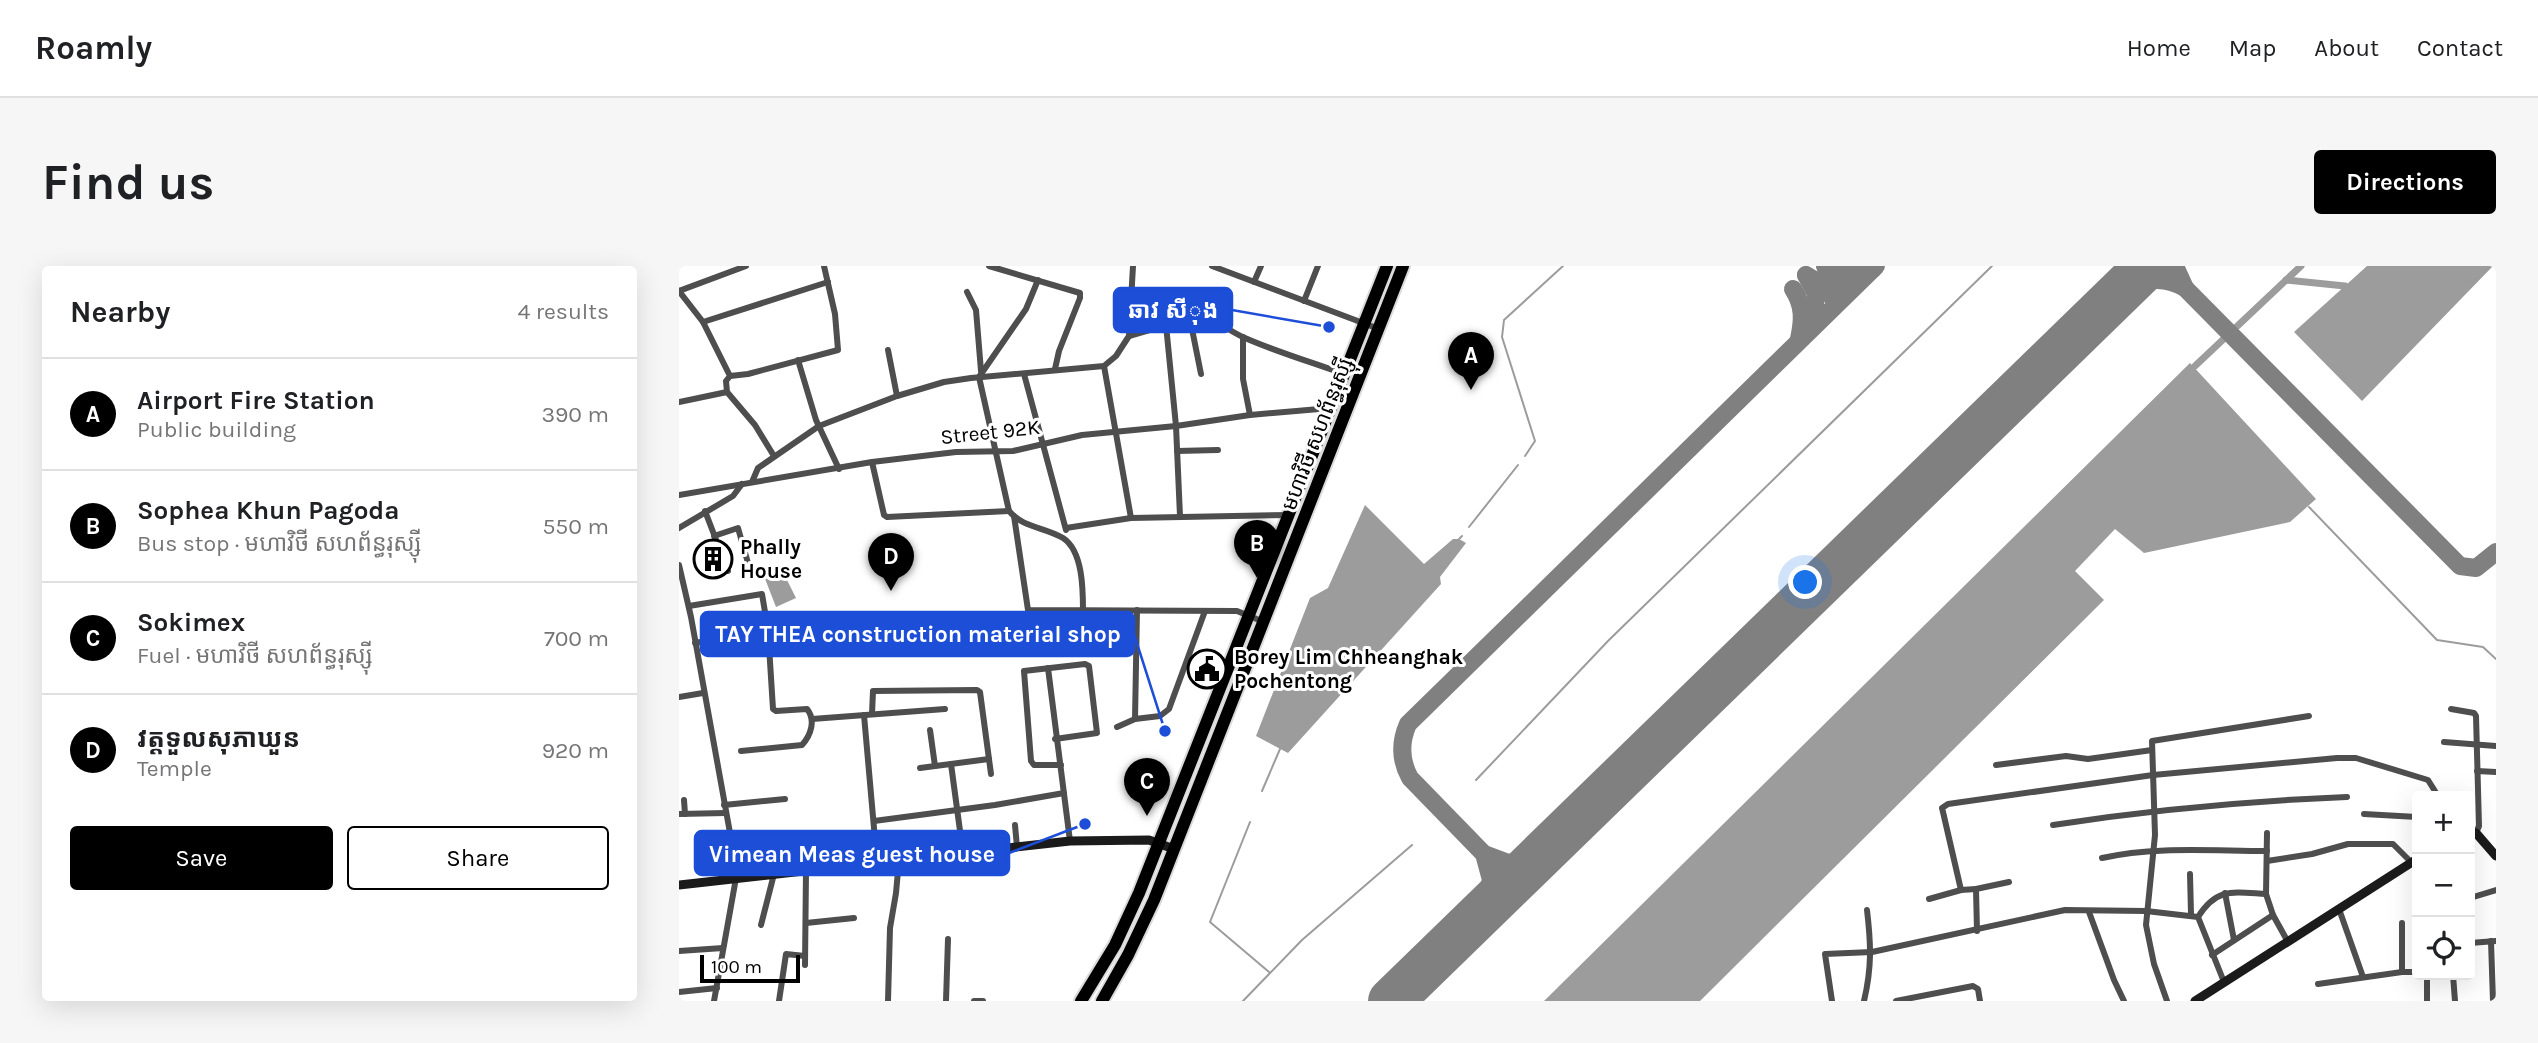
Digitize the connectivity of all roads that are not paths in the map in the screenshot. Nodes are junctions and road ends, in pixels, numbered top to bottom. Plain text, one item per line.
1 (746, 266) edge
2 (824, 266) edge
3 (989, 266) edge
4 (1028, 266) edge
5 (1133, 266) edge
6 (1212, 266) edge
7 (1261, 266) edge
8 (1318, 266) edge
9 (1387, 266) edge
10 (1403, 266) edge
11 (1025, 276) junction
12 (1038, 280) junction
13 (828, 282) junction
14 (1254, 282) junction
15 (679, 291) edge
16 (967, 292) dead end
17 (1304, 301) junction
18 (1189, 318) junction
19 (703, 322) junction
20 (1364, 324) junction
21 (1166, 325) junction
22 (1379, 329) junction
23 (1129, 336) junction
24 (1243, 337) junction
25 (888, 350) dead end
26 (798, 360) junction
27 (1104, 366) junction
28 (1055, 369) junction
29 (980, 374) junction
30 (1024, 374) junction
31 (1201, 374) dead end
32 (1344, 374) junction
33 (730, 376) junction
34 (727, 392) junction
35 (898, 396) junction
36 (679, 402) edge
37 (1331, 408) junction
38 (1346, 413) junction
39 (1251, 415) junction
40 (819, 426) junction
41 (1176, 426) junction
42 (1116, 431) junction
43 (1045, 445) junction
44 (1218, 450) dead end
45 (994, 452) junction
46 (1177, 452) junction
47 (774, 456) junction
48 (872, 462) junction
49 (839, 469) junction
50 (752, 482) junction
51 (742, 484) junction
52 (679, 495) edge
53 (705, 510) junction
54 (1011, 513) junction
55 (1289, 515) junction
56 (1180, 516) junction
57 (1131, 518) junction
58 (679, 527) edge
59 (1066, 528) junction
60 (715, 536) junction
61 (1064, 539) junction
62 (748, 563) dead end
63 (679, 565) edge
64 (728, 571) dead end
65 (682, 588) edge
66 (689, 606) junction
67 (1137, 610) junction
68 (1083, 611) junction
69 (1205, 611) junction
70 (1249, 616) junction
71 (1264, 622) junction
72 (768, 630) junction
73 (695, 643) junction
74 (1048, 668) junction
75 (703, 693) junction
76 (679, 697) edge
77 (945, 709) dead end
78 (2451, 709) dead end
79 (868, 714) junction
80 (2308, 716) dead end
81 (812, 719) junction
82 (1135, 719) junction
83 (1117, 727) dead end
84 (930, 730) dead end
85 (1055, 739) junction
86 (2444, 742) dead end
87 (2476, 744) junction
88 (2496, 746) edge
89 (2151, 750) junction
90 (741, 751) dead end
91 (989, 759) junction
92 (951, 764) junction
93 (1061, 765) junction
94 (1996, 765) dead end
95 (935, 766) junction
96 (920, 768) dead end
97 (2477, 771) junction
98 (2496, 772) edge
99 (991, 774) dead end
100 (2153, 775) junction
101 (2435, 791) edge
102 (1064, 793) junction
103 (2347, 797) dead end
104 (785, 799) dead end
105 (684, 800) dead end
106 (724, 805) junction
107 (957, 810) junction
108 (2155, 811) junction
109 (726, 813) junction
110 (682, 814) edge
111 (2364, 814) dead end
112 (2412, 817) edge
113 (874, 821) junction
114 (1015, 825) dead end
115 (2053, 825) dead end
116 (2475, 831) edge
117 (2266, 834) dead end
118 (2475, 835) edge
119 (771, 840) dead end
120 (1070, 841) junction
121 (1159, 844) junction
122 (1017, 847) junction
123 (1174, 849) junction
124 (2154, 851) junction
125 (2266, 851) junction
126 (963, 853) junction
127 (2496, 856) edge
128 (2102, 858) dead end
129 (2412, 859) edge
130 (899, 860) junction
131 (2267, 861) junction
132 (877, 862) junction
133 (2412, 863) edge
134 (806, 871) junction
135 (774, 874) junction
136 (2190, 874) dead end
137 (736, 878) junction
138 (2009, 882) dead end
139 (679, 886) edge
140 (1976, 889) junction
141 (1961, 890) junction
142 (2496, 890) edge
143 (2225, 893) junction
144 (2266, 894) junction
145 (2475, 896) edge
146 (1929, 899) dead end
147 (2339, 909) junction
148 (1867, 910) dead end
149 (2146, 911) junction
150 (2089, 912) junction
151 (2194, 915) junction
152 (2273, 915) junction
153 (854, 918) dead end
154 (806, 923) junction
155 (2402, 923) dead end
156 (761, 925) dead end
157 (1977, 931) junction
158 (948, 939) dead end
159 (2234, 940) junction
160 (2493, 941) edge
161 (2288, 942) junction
162 (2475, 943) edge
163 (723, 948) junction
164 (679, 951) edge
165 (1872, 952) junction
166 (2212, 955) junction
167 (805, 956) junction
168 (805, 965) dead end
169 (2402, 972) junction
170 (2412, 972) edge
171 (2363, 977) junction
172 (2427, 980) edge
173 (2453, 980) edge
174 (2224, 982) junction
175 (2318, 984) dead end
176 (717, 988) junction
177 (679, 992) edge
178 (2200, 1000) edge
179 (714, 1001) edge
180 (779, 1001) edge
181 (888, 1001) edge
182 (946, 1001) edge
183 (974, 1001) edge
184 (983, 1001) edge
185 (1080, 1001) edge
186 (1101, 1001) edge
187 (1832, 1001) edge
188 (1864, 1001) edge
189 (1896, 1001) edge
190 (1980, 1001) edge
191 (2125, 1001) edge
192 (2167, 1001) edge
193 (2427, 1001) edge
194 (2455, 1001) edge
195 (2493, 1001) edge

1 - 15 street
2 - 13 street
3 - 11 street
4 - 11 street
5 - 23 street
6 - 14 street
7 - 14 street
8 - 17 street
9 - 20 highway, មហាវិថី សហព័ន្ធរុស្ស៊ី
10 - 22 highway, មហាវិថី សហព័ន្ធរុស្ស៊ី
11 - 12 street
12 - 28 street
12 - 29 street
13 - 19 street
13 - 26 street
14 - 17 street
15 - 19 street
16 - 29 street
17 - 20 street
18 - 21 street
18 - 24 street
18 - 31 street
19 - 33 street
20 - 22 street
20 - 32 highway, មហាវិថី សហព័ន្ធរុស្ស៊ី
21 - 23 street
21 - 41 street
22 - 38 highway, មហាវិថី សហព័ន្ធរុស្ស៊ី
23 - 27 street
24 - 32 street
24 - 39 street
25 - 35 street
26 - 33 street
26 - 40 street
27 - 28 street
27 - 42 street
28 - 30 street
29 - 30 street
29 - 35 street
29 - 45 street
30 - 43 street
32 - 37 highway, មហាវិថី សហព័ន្ធរុស្ស៊ី
33 - 34 street
34 - 36 street
34 - 47 street
35 - 40 street
37 - 38 street, Street 92K
37 - 39 street, Street 92K
37 - 55 highway, មហាវិថី សហព័ន្ធរុស្ស៊ី
38 - 71 highway, មហាវិថី សហព័ន្ធរុស្ស៊ី
39 - 41 street, Street 92K
40 - 47 street
40 - 49 street
41 - 42 street, Street 92K
41 - 46 street
42 - 43 street, Street 92K
42 - 57 street
43 - 45 street, Street 92K
43 - 59 street
44 - 46 street
45 - 48 street, Street 92K
45 - 54 street
46 - 56 street
47 - 50 street
48 - 49 street, Street 92K
48 - 54 street
49 - 50 street, Street 92K
50 - 51 street, Street 92K
51 - 52 street, Street 92K
51 - 53 street
53 - 58 street
53 - 60 street
54 - 61 street
54 - 68 street
55 - 56 street
55 - 70 highway, មហាវិថី សហព័ន្ធរុស្ស៊ី
56 - 57 street
57 - 59 street
59 - 61 street
60 - 62 street
60 - 64 street
61 - 68 street
63 - 65 street
65 - 66 street
66 - 72 street
66 - 73 street
67 - 68 street
67 - 69 street
67 - 82 street
69 - 70 street
69 - 82 street
70 - 71 street
70 - 121 highway, មហាវិថី សហព័ន្ធរុស្ស៊ី
71 - 123 highway, មហាវិថី សហព័ន្ធរុស្ស៊ី
72 - 73 street
72 - 81 street
73 - 75 street
74 - 85 street
74 - 85 street
74 - 93 street
75 - 76 street
75 - 106 street
77 - 79 street
78 - 87 street
79 - 81 street
79 - 91 street
79 - 113 street
80 - 89 street
81 - 90 street
82 - 83 street
84 - 95 street
85 - 93 street
86 - 87 street
87 - 88 street
87 - 97 street
89 - 94 street
89 - 100 street
91 - 92 street
91 - 99 street
92 - 95 street
92 - 107 street
93 - 102 street
95 - 96 street
97 - 98 street
97 - 116 street
100 - 101 street
100 - 108 street
100 - 141 street
102 - 107 street
102 - 120 street
103 - 108 street
104 - 106 street
105 - 110 street
106 - 109 street
107 - 113 street
107 - 126 street
108 - 115 street
108 - 124 street
109 - 110 street
109 - 137 street
111 - 112 street
113 - 132 street
114 - 122 street
117 - 125 street
118 - 127 street
119 - 135 street
120 - 121 street
120 - 122 street
121 - 123 street
121 - 185 highway, មហាវិថី សហព័ន្ធរុស្ស៊ី
122 - 126 street
123 - 186 highway, មហាវិថី សហព័ន្ធរុស្ស៊ី
124 - 125 street
124 - 128 street
124 - 149 street
125 - 131 street
126 - 130 street
129 - 131 street
130 - 132 street
130 - 181 street
131 - 144 street
132 - 134 street
133 - 147 street
134 - 135 street
134 - 154 street
135 - 137 street
135 - 156 street
136 - 151 street
137 - 139 street
137 - 163 street
138 - 140 street
140 - 141 street
140 - 157 street
141 - 146 street
142 - 145 street
143 - 144 street
143 - 151 street
143 - 159 street
144 - 152 street
147 - 161 street
147 - 171 street
148 - 165 street
149 - 150 street
149 - 151 street
149 - 192 street
150 - 157 street
150 - 191 street
151 - 166 street
152 - 159 street
152 - 161 street
153 - 154 street
154 - 167 street
155 - 169 street
157 - 165 street
158 - 182 street
159 - 166 street
160 - 162 street
160 - 195 street
161 - 174 street
163 - 164 street
163 - 176 street
165 - 187 street
165 - 188 street
166 - 174 street
167 - 168 street
167 - 180 street
169 - 170 street
169 - 171 street
171 - 175 street
172 - 193 street
173 - 194 street
174 - 178 street
176 - 177 street
176 - 179 street
183 - 184 street
189 - 190 street

